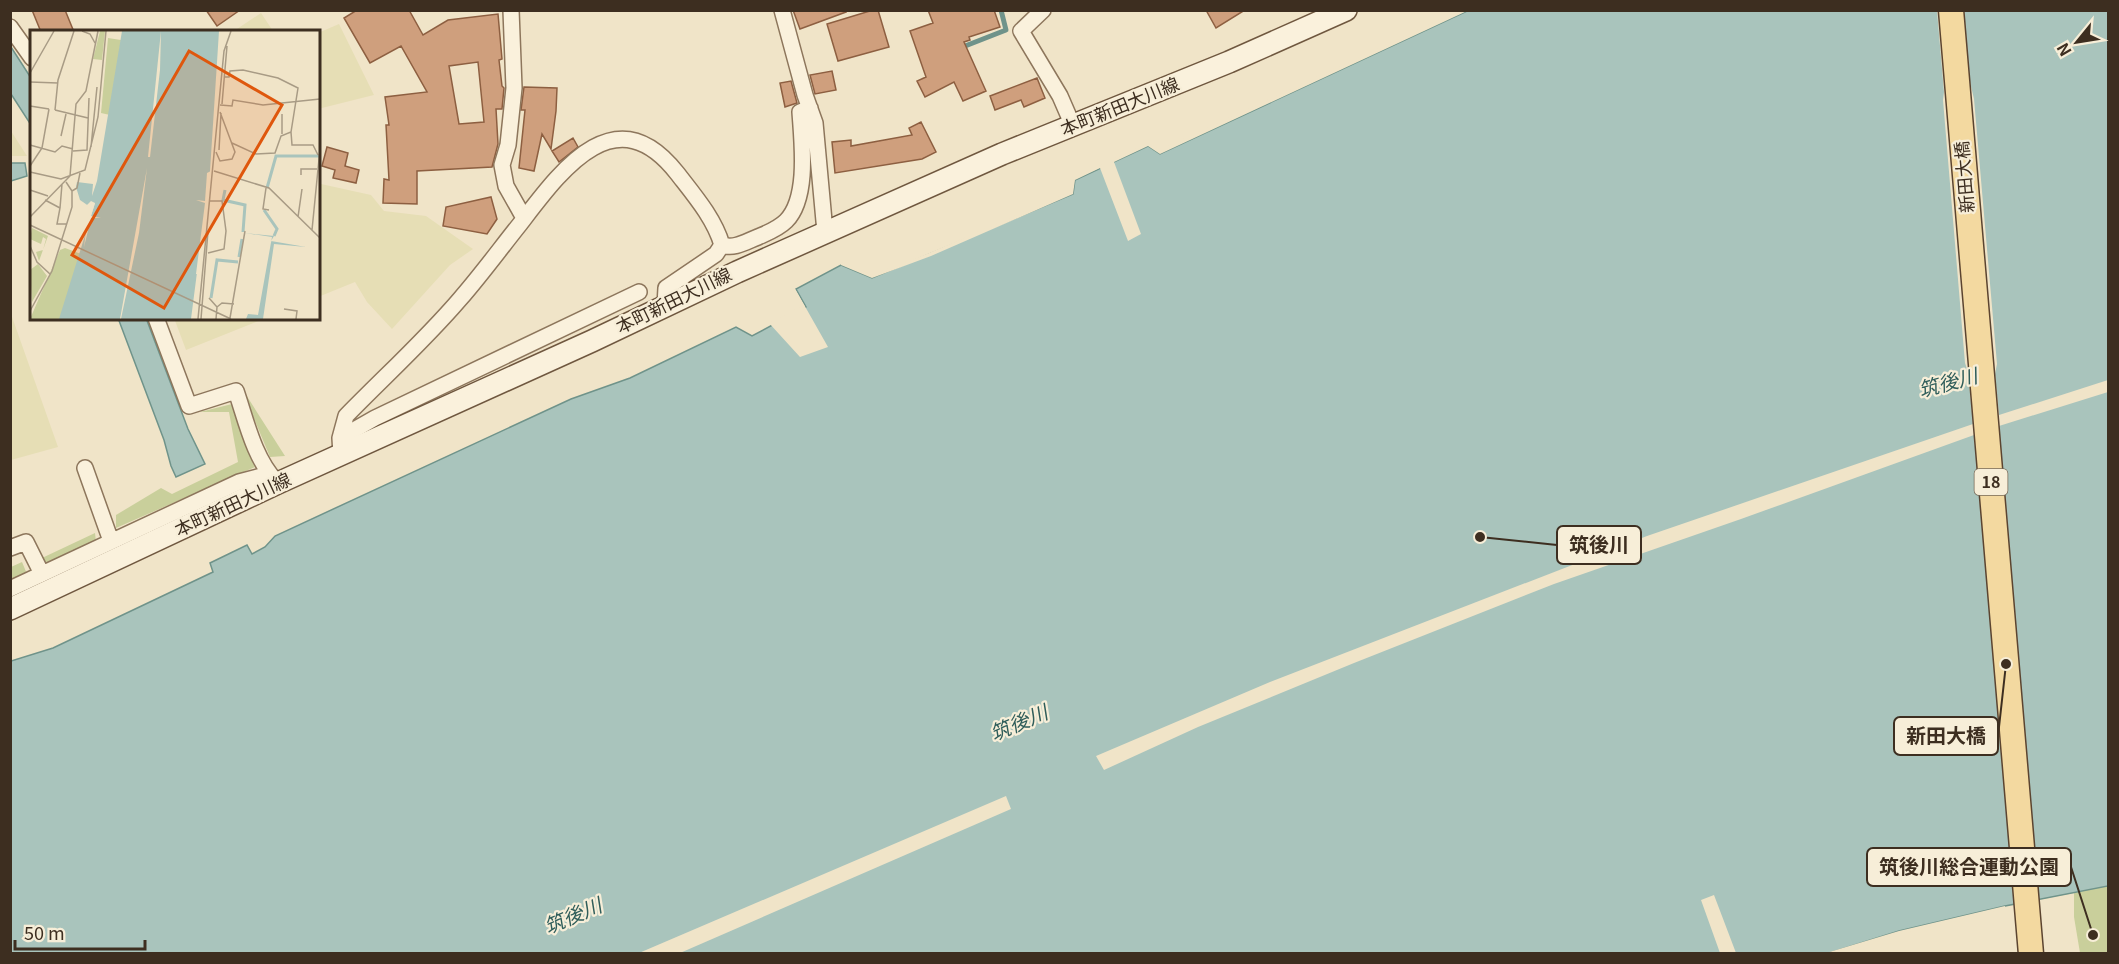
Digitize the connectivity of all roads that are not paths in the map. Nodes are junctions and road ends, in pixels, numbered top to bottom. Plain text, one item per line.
1 (511, 10) edge
2 (782, 10) edge
3 (1043, 10) edge
4 (1346, 10) edge
5 (1951, 10) edge
6 (1316, 18) edge
7 (10, 27) edge
8 (30, 55) edge
9 (810, 108) junction
10 (1073, 126) junction
11 (524, 218) junction
12 (825, 232) junction
13 (722, 245) junction
14 (639, 292) dead end
15 (665, 305) junction
16 (157, 320) edge
17 (341, 446) junction
18 (85, 468) dead end
19 (274, 478) junction
20 (111, 541) junction
21 (10, 548) edge
22 (42, 573) junction
23 (10, 589) edge
24 (10, 609) edge
25 (2031, 954) edge

1 - 11 street
2 - 9 street
3 - 10 street
4 - 6 main road, 本町新田大川線
5 - 25 main road, 新田大橋 / 18
6 - 10 main road, 本町新田大川線
7 - 8 street
9 - 12 street
9 - 13 street
10 - 12 main road, 本町新田大川線
11 - 13 street
11 - 17 street
12 - 15 main road, 本町新田大川線
13 - 15 street
14 - 17 street
15 - 17 main road, 本町新田大川線
16 - 19 street
17 - 19 main road, 本町新田大川線
18 - 20 street
19 - 20 street
19 - 24 main road, 本町新田大川線
20 - 22 street
21 - 22 street
22 - 23 street

